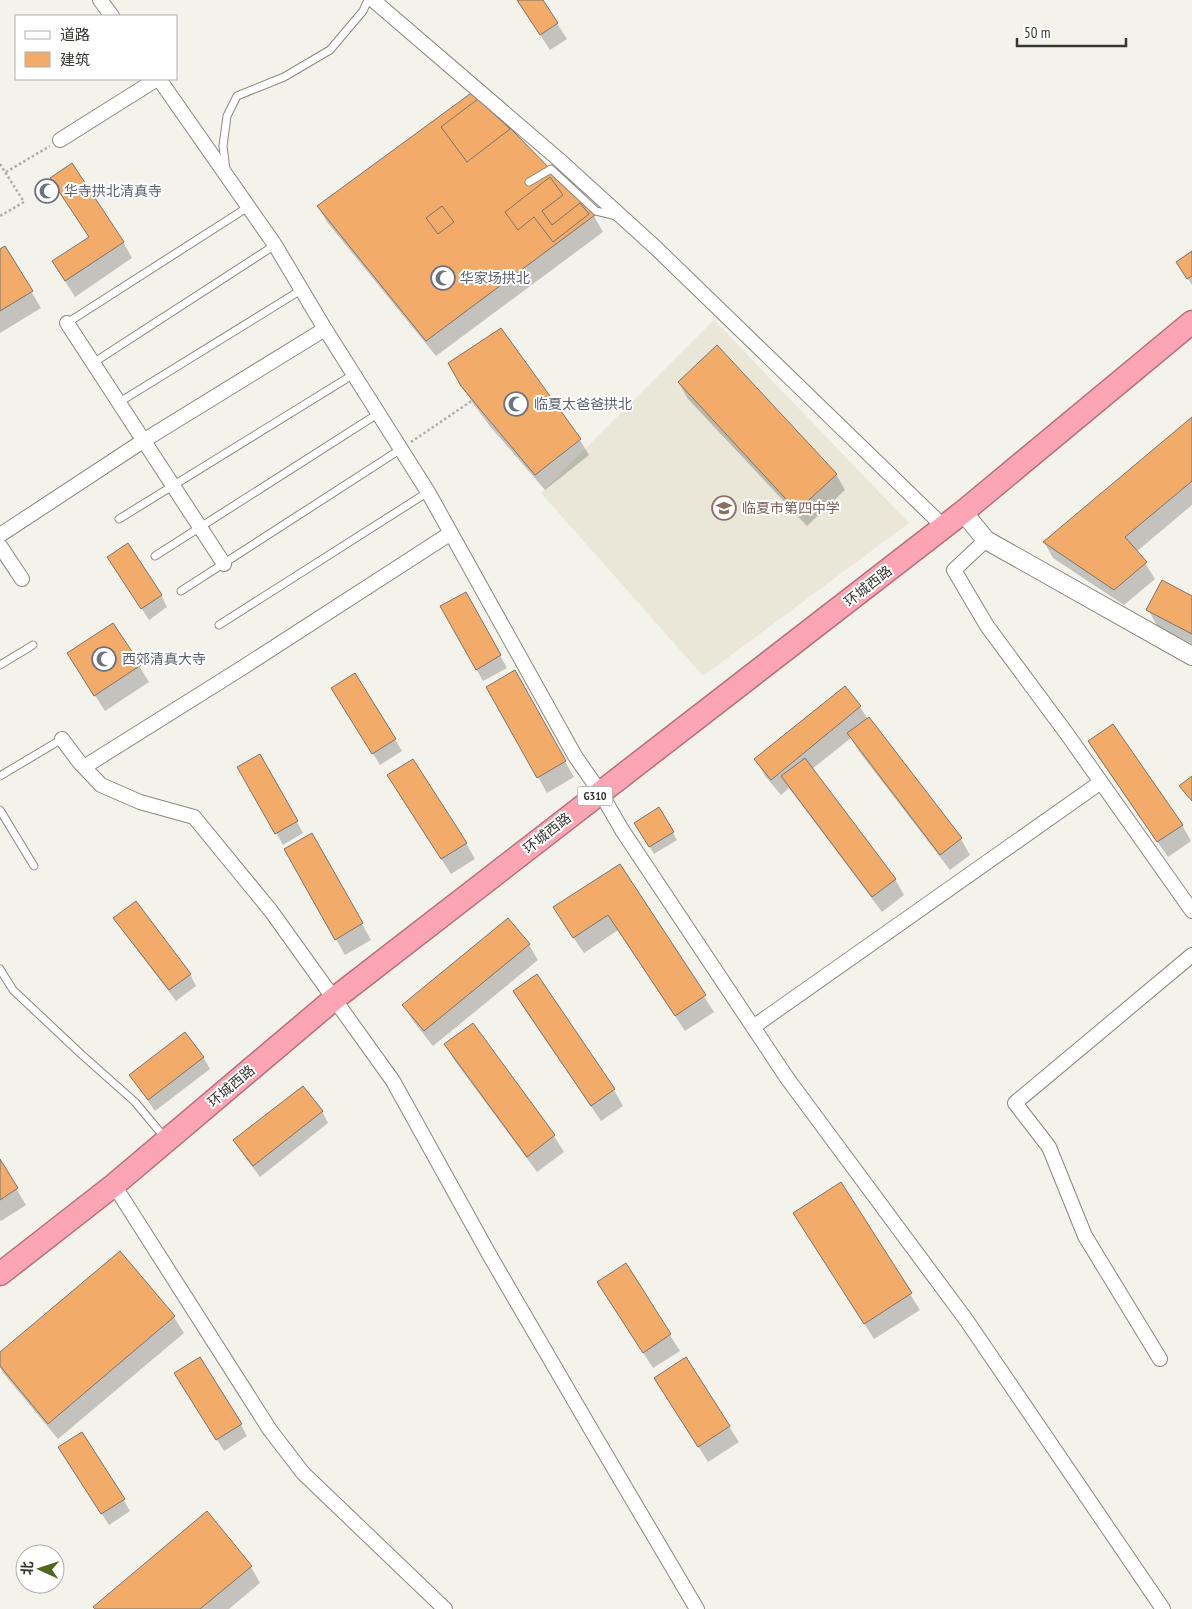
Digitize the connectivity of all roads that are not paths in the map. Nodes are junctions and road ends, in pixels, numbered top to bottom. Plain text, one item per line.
1 (100, 0) edge
2 (368, 0) edge
3 (373, 0) edge
4 (111, 15) edge
5 (156, 80) edge
6 (159, 80) edge
7 (60, 140) road end
8 (227, 176) junction
9 (529, 182) dead end
10 (248, 207) junction
11 (622, 217) junction
12 (275, 245) junction
13 (301, 290) junction
14 (1192, 322) edge
15 (67, 323) joint
16 (325, 329) junction
17 (93, 363) junction
18 (354, 374) junction
19 (118, 403) junction
20 (379, 413) junction
21 (143, 441) junction
22 (401, 449) junction
23 (172, 486) junction
24 (428, 492) junction
25 (963, 512) junction
26 (119, 519) dead end
27 (200, 527) junction
28 (944, 527) junction
29 (451, 533) junction
30 (0, 535) edge
31 (986, 540) junction
32 (0, 546) edge
33 (155, 556) dead end
34 (224, 564) junction
35 (22, 579) dead end
36 (182, 592) dead end
37 (219, 625) dead end
38 (33, 645) dead end
39 (1192, 656) edge
40 (0, 665) edge
41 (62, 739) joint
42 (84, 767) junction
43 (0, 776) edge
44 (1101, 782) junction
45 (600, 792) junction
46 (0, 810) edge
47 (34, 866) dead end
48 (1192, 911) edge
49 (1192, 955) edge
50 (0, 969) edge
51 (334, 999) junction
52 (753, 1027) junction
53 (168, 1140) junction
54 (114, 1186) junction
55 (0, 1274) edge
56 (1160, 1359) dead end
57 (445, 1609) edge
58 (697, 1609) edge
59 (1163, 1609) edge

1 - 4 street
2 - 8 lane
3 - 11 street
5 - 7 street
6 - 8 street
8 - 10 street
9 - 11 lane
10 - 12 street
10 - 15 lane
11 - 28 street
12 - 13 street
12 - 17 lane
13 - 16 street
13 - 19 lane
14 - 25 highway, 环城西路 / G310
15 - 17 street
16 - 18 street
16 - 21 street
17 - 19 street
18 - 20 street
18 - 23 lane
19 - 21 street
20 - 22 street
20 - 27 lane
21 - 23 street
21 - 30 street
22 - 24 street
22 - 34 lane
23 - 26 lane
23 - 27 street
24 - 29 street
24 - 37 lane
25 - 28 highway, 环城西路 / G310
25 - 31 street
27 - 33 lane
27 - 34 street
28 - 45 highway, 环城西路 / G310
29 - 42 street
29 - 45 street
31 - 39 street
31 - 44 street
32 - 35 street
34 - 36 lane
38 - 40 lane
41 - 42 street
41 - 43 lane
42 - 51 street
44 - 48 street
44 - 52 street
45 - 51 highway, 环城西路 / G310
45 - 52 street
46 - 47 lane
49 - 56 street
50 - 53 lane
51 - 53 highway, 环城西路 / G310
51 - 58 street
52 - 59 street
53 - 54 highway, 环城西路 / G310
54 - 55 highway, 环城西路 / G310
54 - 57 street

